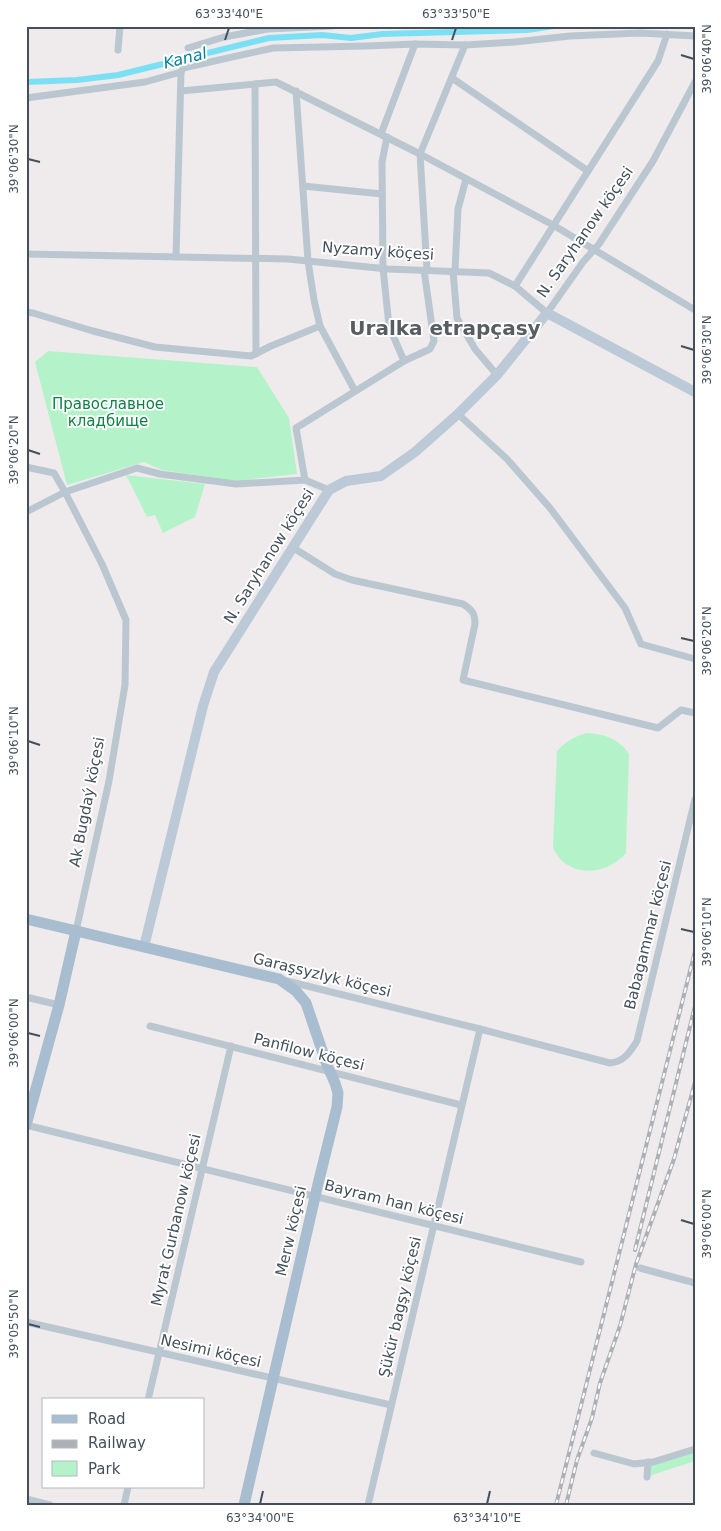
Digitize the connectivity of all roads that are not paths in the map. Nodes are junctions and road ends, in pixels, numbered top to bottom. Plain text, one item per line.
1 (120, 26) edge
2 (332, 26) edge
3 (667, 34) junction
4 (695, 36) edge
5 (415, 44) junction
6 (465, 45) junction
7 (188, 48) dead end
8 (118, 50) dead end
9 (181, 72) junction
10 (452, 78) junction
11 (695, 82) edge
12 (255, 84) junction
13 (181, 91) junction
14 (296, 91) junction
15 (26, 98) edge
16 (384, 136) junction
17 (420, 154) junction
18 (588, 171) junction
19 (466, 179) junction
20 (303, 186) junction
21 (382, 194) junction
22 (554, 225) junction
23 (594, 249) junction
24 (26, 254) edge
25 (176, 257) junction
26 (256, 258) junction
27 (308, 261) junction
28 (383, 268) junction
29 (425, 270) junction
30 (454, 271) junction
31 (515, 286) junction
32 (695, 310) edge
33 (26, 312) edge
34 (547, 313) junction
35 (320, 326) junction
36 (256, 354) junction
37 (404, 361) junction
38 (497, 375) junction
39 (355, 391) junction
40 (695, 392) edge
41 (458, 414) junction
42 (26, 467) edge
43 (305, 480) junction
44 (329, 490) junction
45 (65, 492) junction
46 (26, 512) edge
47 (292, 547) junction
48 (695, 660) edge
49 (695, 713) edge
50 (695, 799) edge
51 (26, 919) edge
52 (76, 931) junction
53 (144, 948) junction
54 (279, 979) junction
55 (26, 998) edge
56 (58, 1005) junction
57 (150, 1026) dead end
58 (480, 1029) junction
59 (231, 1046) junction
60 (610, 1063) joint
61 (330, 1072) junction
62 (461, 1105) junction
63 (26, 1125) edge
64 (202, 1168) junction
65 (315, 1197) junction
66 (433, 1225) junction
67 (581, 1262) dead end
68 (640, 1268) dead end
69 (695, 1283) edge
70 (26, 1322) edge
71 (159, 1353) junction
72 (272, 1378) junction
73 (148, 1398) edge
74 (391, 1405) junction
75 (695, 1449) edge
76 (594, 1453) dead end
77 (648, 1462) junction
78 (647, 1477) dead end
79 (128, 1488) edge
80 (26, 1499) edge
81 (50, 1505) edge
82 (124, 1505) edge
83 (244, 1505) edge
84 (368, 1505) edge

1 - 8 street
2 - 7 street
3 - 4 street
3 - 6 street
3 - 18 street
5 - 6 street
5 - 9 street
5 - 16 street
6 - 10 street
9 - 13 street
9 - 15 street
10 - 17 street
10 - 18 street
11 - 23 street, N. Saryhanow köçesi
12 - 13 street
12 - 14 street
12 - 26 street
13 - 25 street
14 - 16 street
14 - 20 street
16 - 17 street
16 - 21 street
17 - 19 street
17 - 29 street
18 - 22 street
19 - 22 street
19 - 30 street
20 - 21 street
20 - 27 street
21 - 28 street
22 - 23 street
22 - 31 street
23 - 32 street
23 - 34 street, N. Saryhanow köçesi
24 - 25 street, Nyzamy köçesi
25 - 26 street, Nyzamy köçesi
26 - 27 street, Nyzamy köçesi
26 - 36 street
27 - 28 street, Nyzamy köçesi
27 - 35 street
28 - 29 street, Nyzamy köçesi
28 - 37 street
29 - 30 street, Nyzamy köçesi
29 - 37 street
30 - 31 street, Nyzamy köçesi
30 - 38 street
31 - 34 street, Nyzamy köçesi
33 - 36 street
34 - 38 main road, N. Saryhanow köçesi
34 - 40 main road, Nyzamy köçesi
35 - 36 street
35 - 39 street
37 - 39 street
38 - 41 main road, N. Saryhanow köçesi
39 - 43 street
41 - 44 main road, N. Saryhanow köçesi
41 - 48 street
42 - 45 street, Ak Bugdaý köçesi
43 - 44 street
43 - 45 street
44 - 47 main road, N. Saryhanow köçesi
45 - 46 street
45 - 52 street, Ak Bugdaý köçesi
47 - 49 street
47 - 53 main road, N. Saryhanow köçesi
50 - 60 street, Babagammar köçesi
51 - 52 main road, Garaşsyzlyk köçesi
52 - 53 main road, Garaşsyzlyk köçesi
52 - 56 main road, Ak Bugdaý köçesi
53 - 54 main road, Garaşsyzlyk köçesi
54 - 58 street, Garaşsyzlyk köçesi
54 - 61 main road, Merw köçesi
55 - 56 street
56 - 63 main road, Ak Bugdaý köçesi
57 - 59 street, Panfilow köçesi
58 - 60 street, Garaşsyzlyk köçesi
58 - 62 street, Şükür bagşy köçesi
59 - 61 street, Panfilow köçesi
59 - 64 street, Myrat Gurbanow köçesi
61 - 62 street, Panfilow köçesi
61 - 65 main road, Merw köçesi
62 - 66 street, Şükür bagşy köçesi
63 - 64 street, Bayram han köçesi
64 - 65 street, Bayram han köçesi
64 - 71 street, Myrat Gurbanow köçesi
65 - 66 street, Bayram han köçesi
65 - 72 main road, Merw köçesi
66 - 67 street, Bayram han köçesi
66 - 74 street, Şükür bagşy köçesi
68 - 69 street
70 - 71 street, Nesimi köçesi
71 - 72 street, Nesimi köçesi
71 - 73 street, Myrat Gurbanow köçesi
72 - 74 street, Nesimi köçesi
72 - 83 main road, Merw köçesi
74 - 84 street, Şükür bagşy köçesi
75 - 77 street
76 - 77 street
77 - 78 street
79 - 82 street
80 - 81 street

